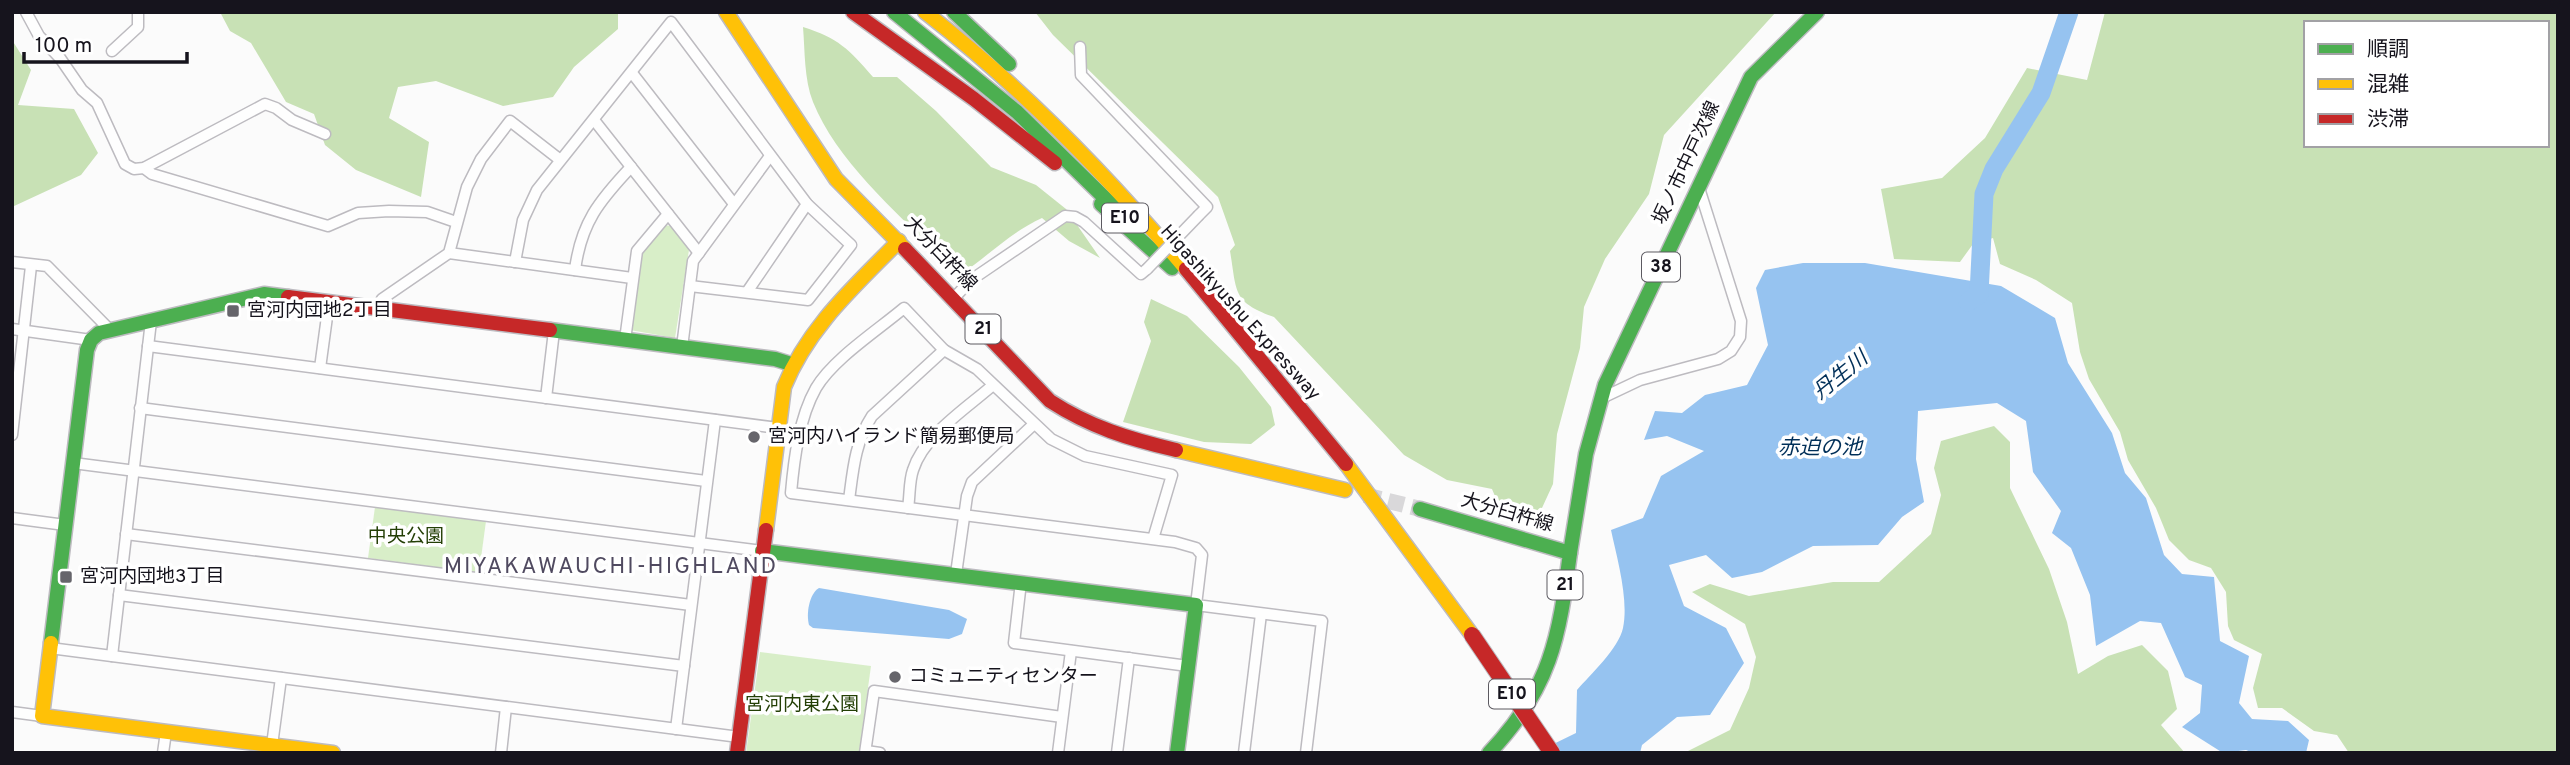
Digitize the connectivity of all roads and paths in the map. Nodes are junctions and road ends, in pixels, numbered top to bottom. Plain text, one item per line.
1 (26, 12) edge
2 (138, 12) edge
3 (726, 12) edge
4 (853, 12) edge
5 (894, 12) edge
6 (925, 12) edge
7 (954, 12) edge
8 (1817, 12) edge
9 (1080, 47) dead end
10 (112, 51) dead end
11 (632, 72) junction
12 (594, 120) junction
13 (325, 134) dead end
14 (771, 156) junction
15 (559, 159) junction
16 (631, 167) junction
17 (144, 168) junction
18 (1699, 188) junction
19 (734, 204) junction
20 (807, 204) junction
21 (668, 214) junction
22 (456, 222) junction
23 (899, 241) junction
24 (449, 253) junction
25 (699, 253) junction
26 (12, 262) edge
27 (515, 262) junction
28 (31, 266) junction
29 (1173, 269) junction
30 (575, 270) junction
31 (632, 278) junction
32 (690, 286) junction
33 (747, 292) junction
34 (954, 298) junction
35 (330, 302) junction
36 (378, 308) junction
37 (150, 321) junction
38 (12, 329) edge
39 (25, 330) junction
40 (110, 330) junction
41 (554, 331) junction
42 (91, 340) junction
43 (625, 340) junction
44 (148, 346) junction
45 (682, 347) junction
46 (944, 350) junction
47 (791, 363) junction
48 (320, 369) junction
49 (993, 385) junction
50 (1290, 390) junction
51 (15, 393) edge
52 (546, 398) junction
53 (1602, 398) junction
54 (141, 408) junction
55 (715, 420) junction
56 (1034, 425) junction
57 (778, 428) junction
58 (12, 435) edge
59 (1333, 449) junction
60 (73, 463) junction
61 (133, 470) junction
62 (706, 481) junction
63 (1345, 490) tunnel mouth
64 (849, 500) junction
65 (908, 508) junction
66 (1420, 509) tunnel mouth
67 (964, 515) junction
68 (12, 518) edge
69 (65, 525) junction
70 (126, 534) junction
71 (1153, 539) junction
72 (699, 543) junction
73 (762, 551) junction
74 (1570, 553) junction
75 (956, 574) junction
76 (1021, 582) junction
77 (119, 595) junction
78 (691, 605) junction
79 (1196, 606) junction
80 (1261, 614) junction
81 (50, 648) junction
82 (1071, 651) junction
83 (112, 656) junction
84 (1129, 658) junction
85 (684, 666) junction
86 (1188, 666) junction
87 (281, 678) junction
88 (506, 707) junction
89 (12, 712) edge
90 (42, 716) junction
91 (1062, 716) junction
92 (676, 729) junction
93 (166, 732) junction
94 (272, 745) junction
95 (738, 745) edge
96 (865, 752) edge
97 (163, 753) edge
98 (333, 753) edge
99 (500, 753) edge
100 (880, 753) edge
101 (1058, 753) edge
102 (1117, 753) edge
103 (1177, 753) edge
104 (1244, 753) edge
105 (1306, 753) edge
106 (1489, 753) edge
107 (1552, 753) edge

1 - 17 street
2 - 10 street
3 - 23 main road, 大分臼杵線 / 21
4 - 29 main road
5 - 29 main road, Higashikyushu Expressway / E10
6 - 50 main road, Higashikyushu Expressway / E10
7 - 50 main road
8 - 18 main road, 坂ノ市中戸次線 / 38
9 - 34 street, bridge
11 - 12 street
11 - 14 street
11 - 19 street
12 - 15 street
12 - 16 street
13 - 17 street
14 - 19 street
14 - 20 street
15 - 22 street
15 - 27 street
16 - 21 street
16 - 30 street
17 - 22 street
18 - 53 main road, 坂ノ市中戸次線 / 38
18 - 53 street
19 - 25 street
20 - 33 street
20 - 33 street
21 - 25 street
21 - 31 street
22 - 24 street
23 - 34 main road, 大分臼杵線 / 21
23 - 47 main road
24 - 27 street
24 - 36 street
25 - 32 street
26 - 28 street
27 - 30 street
28 - 39 street
28 - 40 street
29 - 59 main road, Higashikyushu Expressway / E10
30 - 31 street
31 - 43 street
32 - 33 street
32 - 45 street
34 - 63 main road, 大分臼杵線 / 21
35 - 36 main road
35 - 37 main road
35 - 48 street
36 - 41 main road
37 - 40 main road
37 - 44 street
38 - 39 street
39 - 42 street
39 - 51 street
40 - 42 main road
41 - 43 main road
41 - 52 street
42 - 60 main road
43 - 45 main road
44 - 48 street
44 - 54 street
45 - 47 main road
46 - 49 street
46 - 64 street
46 - 64 street
47 - 57 main road
48 - 52 street
49 - 56 street
49 - 65 street
50 - 59 main road, Higashikyushu Expressway / E10
51 - 58 street
52 - 55 street
53 - 74 main road, 坂ノ市中戸次線 / 38
54 - 61 street
54 - 62 street
55 - 57 street
55 - 62 street
56 - 67 street
56 - 71 street
57 - 73 main road
59 - 107 main road, Higashikyushu Expressway / E10, bridge
60 - 61 street
60 - 69 main road
61 - 70 street
61 - 72 street
62 - 72 street
64 - 65 street
65 - 67 street
66 - 74 main road, 大分臼杵線 / 21
67 - 71 street
67 - 75 street
68 - 69 street
69 - 81 main road
70 - 77 street
70 - 78 street
71 - 79 street
72 - 73 street
72 - 78 street
73 - 75 main road
73 - 95 main road
74 - 106 main road, 大分臼杵線 / 21
75 - 76 main road
76 - 79 main road
76 - 82 street
77 - 83 street
77 - 85 street
78 - 85 street
79 - 80 street
79 - 86 main road
80 - 104 street
80 - 105 street
81 - 83 street
81 - 90 main road
82 - 84 street
82 - 91 street
83 - 87 street
84 - 86 street
84 - 102 street
85 - 92 street
86 - 103 main road
87 - 88 street
87 - 94 street
88 - 92 street
88 - 99 street
89 - 90 street
90 - 93 main road
91 - 96 street
91 - 101 street
92 - 95 street
93 - 94 main road
93 - 97 street
94 - 98 main road
96 - 100 street

